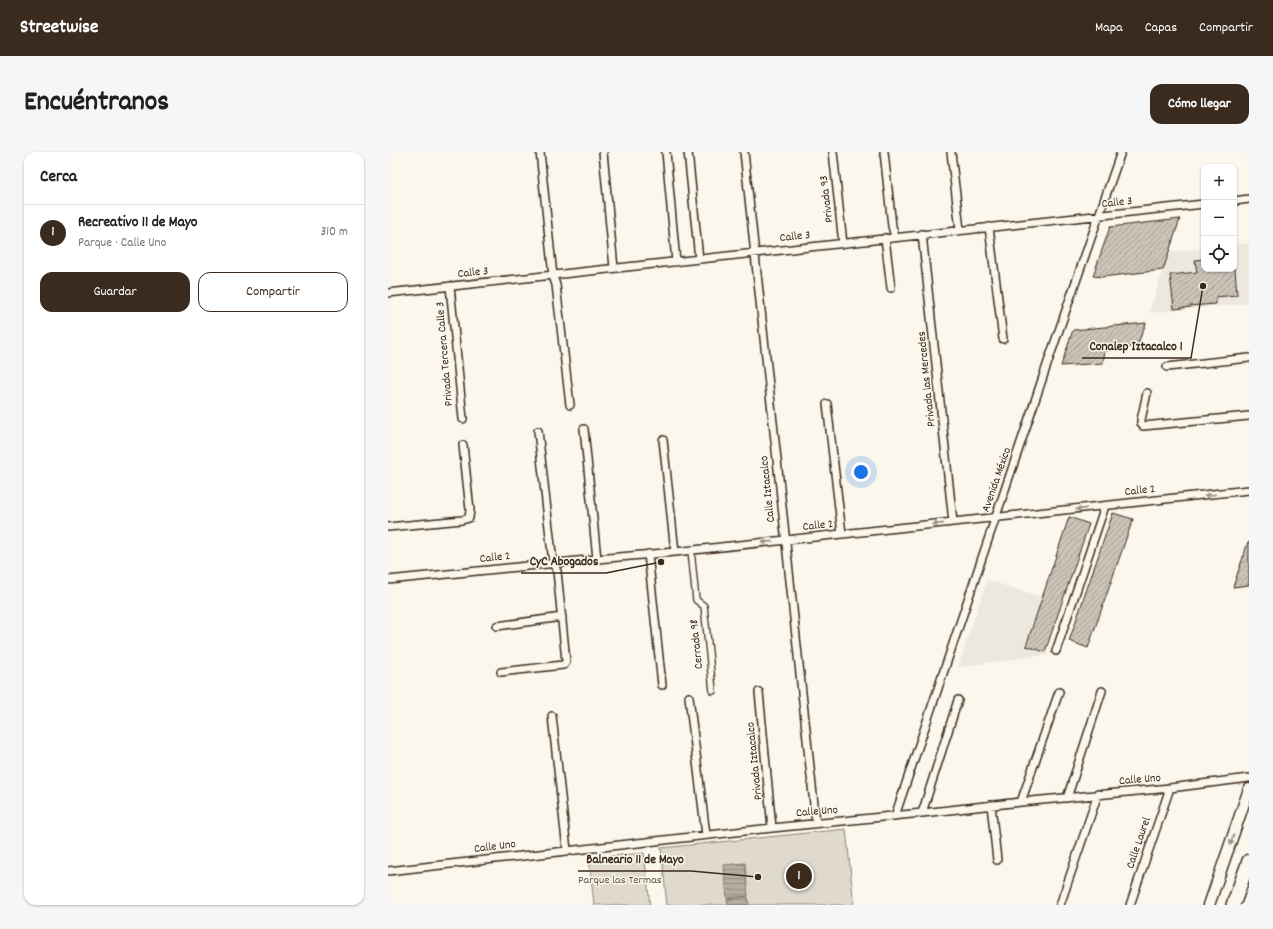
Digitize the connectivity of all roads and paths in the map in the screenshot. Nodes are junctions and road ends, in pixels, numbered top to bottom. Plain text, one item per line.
1 (540, 152) edge
2 (603, 152) edge
3 (666, 152) edge
4 (688, 152) edge
5 (744, 152) edge
6 (833, 152) edge
7 (884, 152) edge
8 (951, 152) edge
9 (1121, 152) edge
10 (1249, 199) edge
11 (1237, 201) edge
12 (1201, 204) edge
13 (1100, 216) junction
14 (989, 227) junction
15 (960, 230) junction
16 (922, 234) junction
17 (895, 237) junction
18 (885, 238) junction
19 (843, 244) junction
20 (755, 252) junction
21 (700, 259) junction
22 (676, 262) junction
23 (614, 268) junction
24 (553, 276) junction
25 (450, 286) junction
26 (891, 288) dead end
27 (388, 293) edge
28 (1003, 339) dead end
29 (1249, 358) edge
30 (1167, 367) dead end
31 (1147, 393) dead end
32 (826, 404) dead end
33 (570, 405) dead end
34 (1249, 416) edge
35 (463, 419) dead end
36 (584, 429) dead end
37 (538, 431) dead end
38 (663, 440) dead end
39 (463, 445) dead end
40 (1249, 490) edge
41 (1105, 506) junction
42 (996, 518) junction
43 (953, 522) junction
44 (388, 527) edge
45 (842, 534) junction
46 (785, 540) junction
47 (691, 550) junction
48 (675, 552) junction
49 (648, 554) junction
50 (597, 559) junction
51 (552, 564) junction
52 (388, 580) edge
53 (562, 617) junction
54 (497, 626) dead end
55 (1056, 651) dead end
56 (501, 672) dead end
57 (662, 685) dead end
58 (713, 691) dead end
59 (1102, 691) dead end
60 (759, 692) dead end
61 (1058, 692) dead end
62 (690, 697) dead end
63 (958, 700) dead end
64 (552, 716) dead end
65 (1249, 778) edge
66 (1170, 788) junction
67 (1249, 790) edge
68 (1098, 794) junction
69 (1067, 798) junction
70 (1021, 802) junction
71 (991, 805) junction
72 (922, 813) junction
73 (895, 816) junction
74 (816, 823) junction
75 (772, 828) junction
76 (706, 835) junction
77 (567, 850) junction
78 (997, 860) dead end
79 (1249, 861) edge
80 (388, 871) edge
81 (1060, 905) edge
82 (1130, 905) edge
83 (1209, 905) edge
84 (1233, 905) edge

1 - 24 street
2 - 23 street
3 - 22 street
4 - 21 street
5 - 20 street, Calle Iztacalco
6 - 19 street, Privada 93
7 - 17 street
8 - 15 street
9 - 13 street, Avenida México
10 - 11 street
12 - 13 street, Calle 3
13 - 14 street, Calle 3
13 - 42 street, Avenida México
14 - 15 street, Calle 3
14 - 28 street
15 - 16 street, Calle 3
16 - 17 street, Calle 3
16 - 43 street, Privada las Mercedes
17 - 18 street, Calle 3
18 - 19 street, Calle 3
18 - 26 street
19 - 20 street, Calle 3
20 - 21 street, Calle 3
20 - 46 street, Calle Iztacalco
21 - 22 street, Calle 3
22 - 23 street, Calle 3
23 - 24 street, Calle 3
24 - 25 street, Calle 3
24 - 33 street
25 - 27 street, Calle 3
25 - 35 street, Privada Tercera Calle 3
29 - 30 street
31 - 34 street
32 - 45 street
36 - 50 street
37 - 51 street
38 - 48 street
39 - 44 street
40 -> 41 street, Calle 2
41 -> 42 street, Calle 2
41 - 55 street
42 - 43 street, Calle 2
42 - 73 street, Avenida México
43 -> 45 street, Calle 2
45 - 46 street, Calle 2
46 -> 47 street, Calle 2
46 - 74 street, Calle Iztacalco
47 - 48 street, Calle 2
47 - 58 street, Cerrada 98
48 - 49 street, Calle 2
49 - 50 street, Calle 2
49 - 57 street
50 - 51 street, Calle 2
51 - 52 street, Calle 2
51 - 53 street
53 - 54 street
53 - 56 street
59 - 69 street
60 - 75 street, Privada Iztacalco
61 - 70 street
62 - 76 street
63 - 72 street
64 - 77 street
65 - 66 street, Calle Uno
66 - 68 street, Calle Uno
66 - 82 street, Calle Laurel
67 -> 83 main road
68 - 69 street, Calle Uno
68 - 81 street
69 - 70 street, Calle Uno
70 - 71 street, Calle Uno
71 - 72 street, Calle Uno
71 - 78 street
72 - 73 street, Calle Uno
73 - 74 street, Calle Uno
74 - 75 street, Calle Uno
75 - 76 street, Calle Uno
76 - 77 street, Calle Uno
77 - 80 street, Calle Uno
79 - 84 highway

